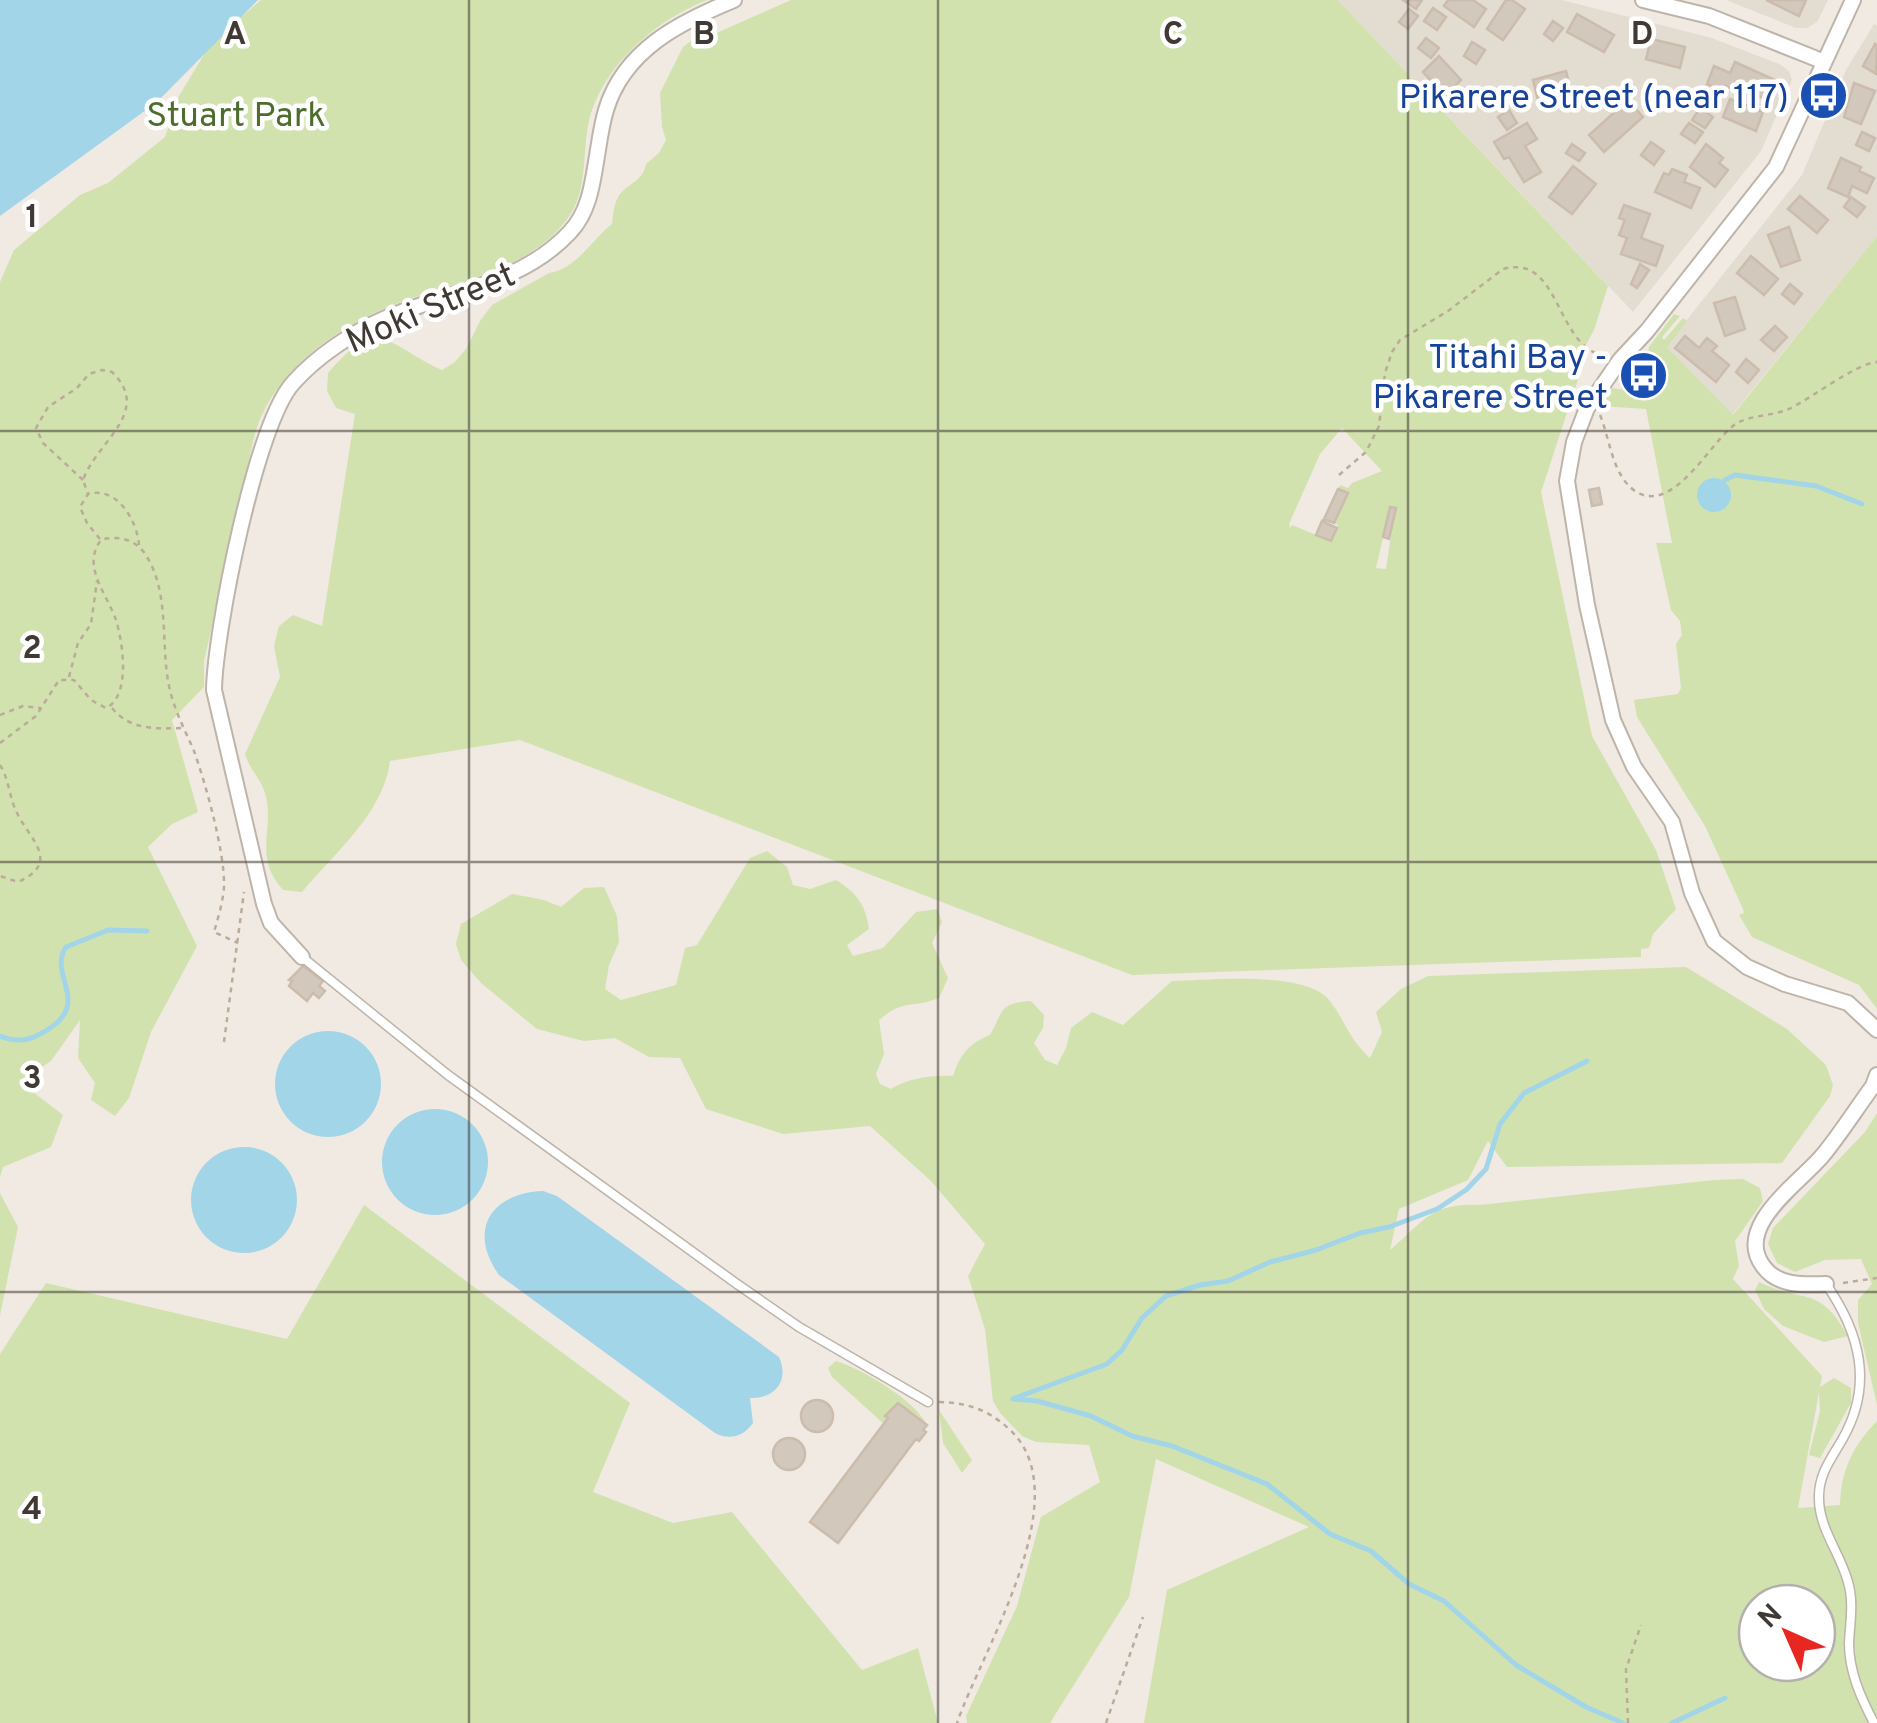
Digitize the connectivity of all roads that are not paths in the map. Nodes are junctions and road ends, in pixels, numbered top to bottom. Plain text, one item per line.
1 (734, 0) edge
2 (1643, 0) edge
3 (1853, 0) edge
4 (1822, 61) junction
5 (302, 956) joint
6 (1877, 1030) edge
7 (1877, 1076) edge
8 (1826, 1284) joint
9 (928, 1402) road end
10 (1874, 1723) edge

1 - 5 street, Moki Street
2 - 4 street
3 - 4 street
4 - 6 street
5 - 9 lane
7 - 8 street
8 - 10 lane

